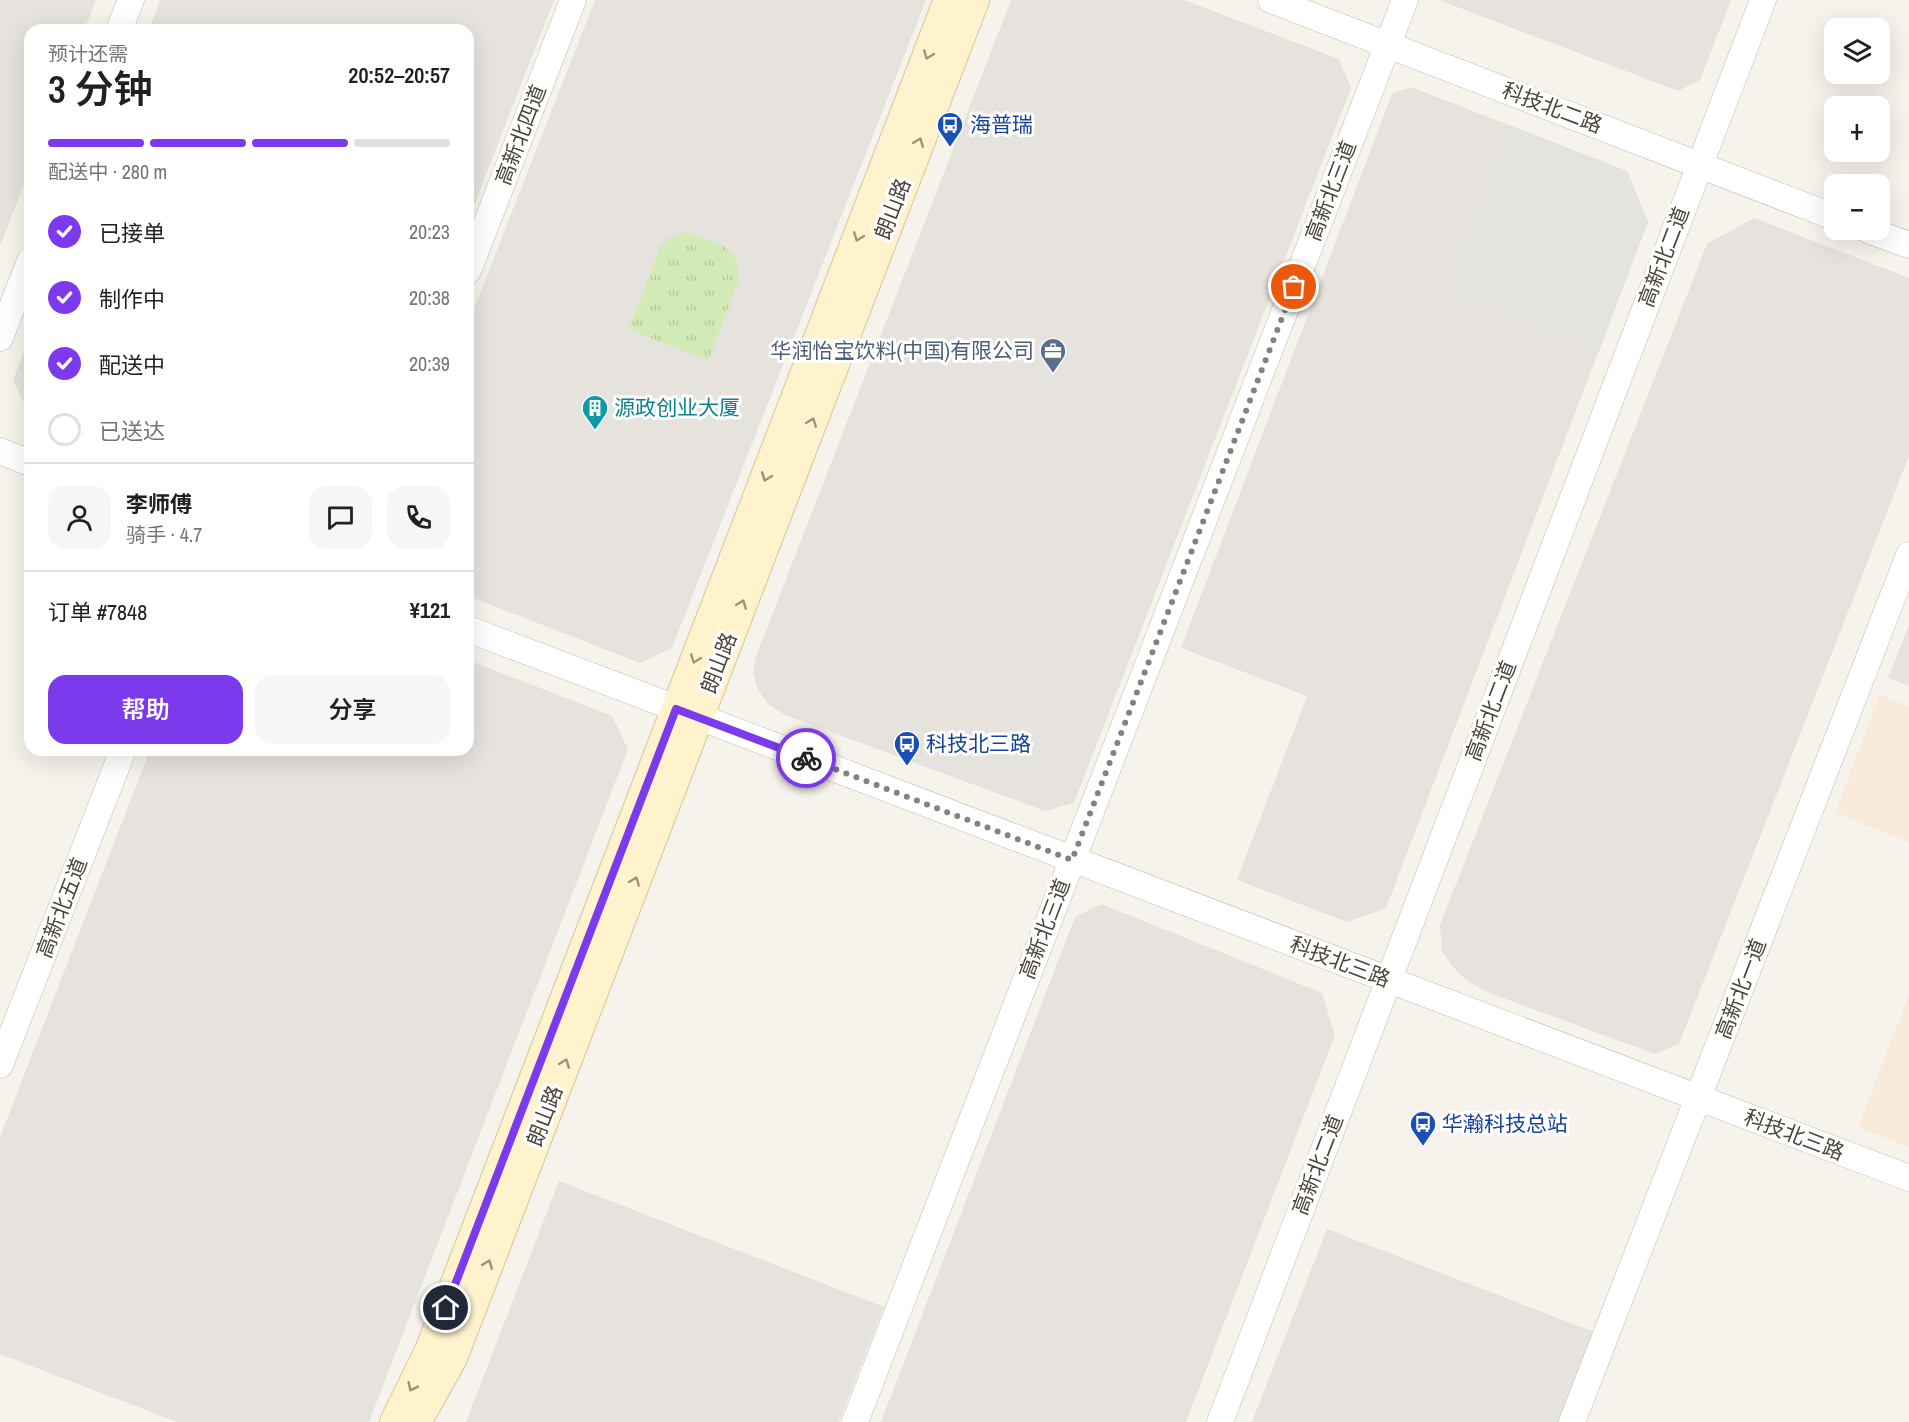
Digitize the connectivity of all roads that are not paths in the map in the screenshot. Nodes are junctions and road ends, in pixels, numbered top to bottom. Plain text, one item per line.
1 (131, 0) edge
2 (573, 0) edge
3 (949, 0) edge
4 (974, 0) edge
5 (1270, 0) edge
6 (1405, 0) edge
7 (1763, 0) edge
8 (121, 24) edge
9 (1388, 45) junction
10 (1700, 165) junction
11 (1824, 213) edge
12 (1890, 238) edge
13 (1909, 245) edge
14 (474, 256) edge
15 (24, 276) edge
16 (0, 338) edge
17 (0, 451) edge
18 (24, 460) edge
19 (1909, 555) edge
20 (474, 631) edge
21 (687, 713) junction
22 (121, 756) edge
23 (1072, 860) junction
24 (1389, 980) junction
25 (0, 1065) edge
26 (1698, 1098) junction
27 (1909, 1178) edge
28 (395, 1422) edge
29 (416, 1422) edge
30 (855, 1422) edge
31 (1220, 1422) edge
32 (1572, 1422) edge

1 - 8 street
2 - 14 street, 高新北四道
3 -> 21 main road, 朗山路
21 -> 4 main road, 朗山路
5 - 9 street, 科技北二路
6 - 9 street, 高新北三道
7 - 10 street, 高新北二道
9 - 10 street, 科技北二路
9 - 23 street, 高新北三道
10 - 11 street, 科技北二路
10 - 24 street, 高新北二道
12 - 13 street
15 - 16 street
17 - 18 street
19 - 26 street, 高新北一道
20 - 21 street, 科技北三路
21 - 23 street, 科技北三路
21 -> 28 main road, 朗山路
29 -> 21 main road, 朗山路
22 - 25 street, 高新北五道
23 - 24 street, 科技北三路
23 - 30 street, 高新北三道
24 - 26 street, 科技北三路
24 - 31 street, 高新北二道
26 - 27 street, 科技北三路
26 - 32 street, 高新北一道

